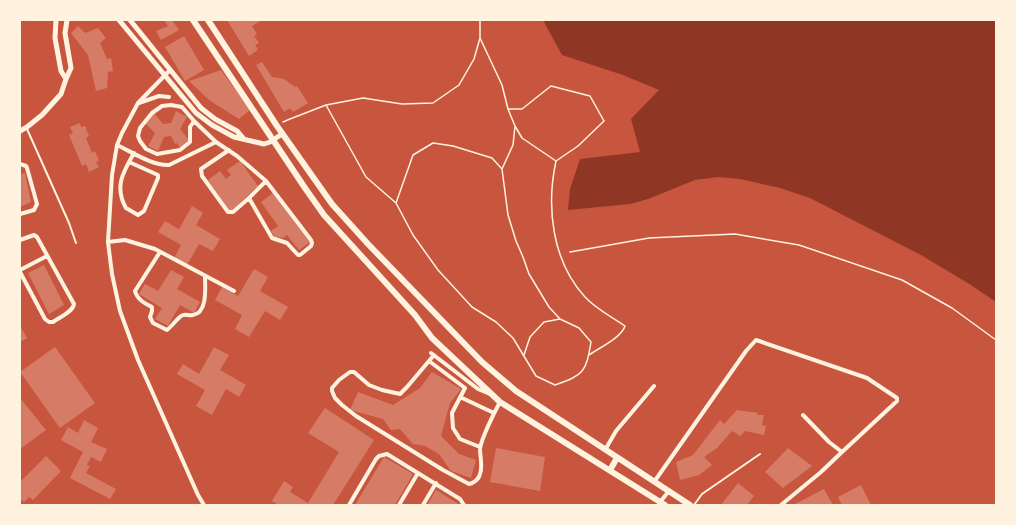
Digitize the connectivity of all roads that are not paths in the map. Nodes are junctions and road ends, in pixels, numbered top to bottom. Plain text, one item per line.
1 (67, 20) edge
2 (119, 20) edge
3 (130, 20) edge
4 (193, 20) edge
5 (208, 20) edge
6 (55, 21) edge
7 (170, 70) junction
8 (164, 76) junction
9 (66, 79) junction
10 (159, 96) junction
11 (169, 97) dead end
12 (138, 104) junction
13 (162, 106) junction
14 (215, 119) junction
15 (194, 121) junction
16 (212, 125) junction
17 (26, 127) junction
18 (20, 131) edge
19 (282, 134) junction
20 (243, 138) junction
21 (273, 140) junction
22 (216, 142) junction
23 (117, 145) junction
24 (229, 150) junction
25 (134, 153) junction
26 (129, 162) junction
27 (20, 164) edge
28 (266, 181) junction
29 (249, 198) junction
30 (20, 214) edge
31 (20, 240) edge
32 (108, 242) junction
33 (76, 243) dead end
34 (160, 252) junction
35 (48, 256) junction
36 (20, 271) edge
37 (205, 276) junction
38 (234, 291) dead end
39 (429, 361) junction
40 (654, 386) dead end
41 (492, 394) junction
42 (460, 397) junction
43 (500, 402) junction
44 (494, 413) junction
45 (803, 415) dead end
46 (480, 447) junction
47 (605, 450) junction
48 (842, 452) junction
49 (760, 454) dead end
50 (617, 458) junction
51 (610, 470) junction
52 (418, 473) junction
53 (654, 482) junction
54 (436, 483) junction
55 (669, 491) junction
56 (661, 504) edge
57 (204, 505) edge
58 (349, 505) edge
59 (399, 505) edge
60 (423, 505) edge
61 (464, 505) edge
62 (690, 505) edge
63 (694, 505) edge
64 (781, 505) edge

1 - 9 street
2 - 8 street
3 - 7 street
4 - 21 main road
5 - 19 main road
6 - 9 street
7 - 8 street
7 - 14 street
8 - 12 street
8 - 16 street
9 - 17 street
10 - 11 street
10 - 12 street
10 - 13 street
12 - 23 street
13 - 15 street
13 - 15 street
14 - 16 street
14 - 20 street
15 - 22 street
16 - 20 street
17 - 18 street
17 - 33 lane
19 - 21 street
19 - 47 main road
20 - 21 street
21 - 41 main road
22 - 24 street
22 - 25 street
23 - 25 street
23 - 32 street
24 - 28 street
24 - 29 street
25 - 26 street
26 - 26 street
27 - 30 street
28 - 29 street
28 - 29 street
31 - 35 street
32 - 34 street
32 - 57 street
34 - 37 street
34 - 37 street
35 - 36 street
35 - 36 street
37 - 38 street
39 - 41 street
39 - 42 street
39 - 46 street
40 - 47 street
41 - 43 main road
42 - 44 street
42 - 46 street
43 - 44 street
43 - 51 main road
44 - 46 street
45 - 48 street
47 - 50 main road
48 - 53 street
48 - 64 street
49 - 63 lane
50 - 51 main road
50 - 53 main road
51 - 56 main road
52 - 54 street
52 - 58 street
52 - 59 street
53 - 55 main road
54 - 60 street
54 - 61 street
55 - 56 street
55 - 62 main road

